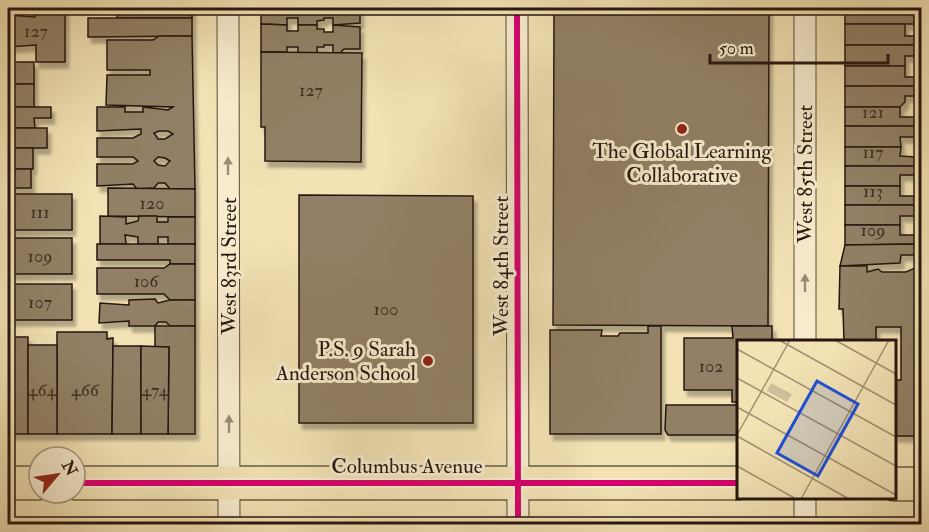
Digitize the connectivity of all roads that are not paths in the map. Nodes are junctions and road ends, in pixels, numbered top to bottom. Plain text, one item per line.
1 (228, 8) edge
2 (517, 8) edge
3 (805, 8) edge
4 (805, 340) edge
5 (518, 482) junction
6 (8, 483) edge
7 (27, 483) edge
8 (87, 483) edge
9 (229, 483) junction
10 (737, 483) edge
11 (896, 483) edge
12 (921, 484) edge
13 (805, 499) edge
14 (229, 525) edge
15 (518, 525) edge
16 (805, 525) edge

9 -> 1 street, West 83rd Street
2 - 5 street, West 84th Street
4 -> 3 street, West 85th Street
5 - 9 main road, Columbus Avenue
5 - 10 main road, Columbus Avenue
5 - 15 street, West 84th Street
6 - 7 main road
8 - 9 main road, Columbus Avenue
9 - 14 street, West 83rd Street
11 - 12 main road
13 - 16 street

